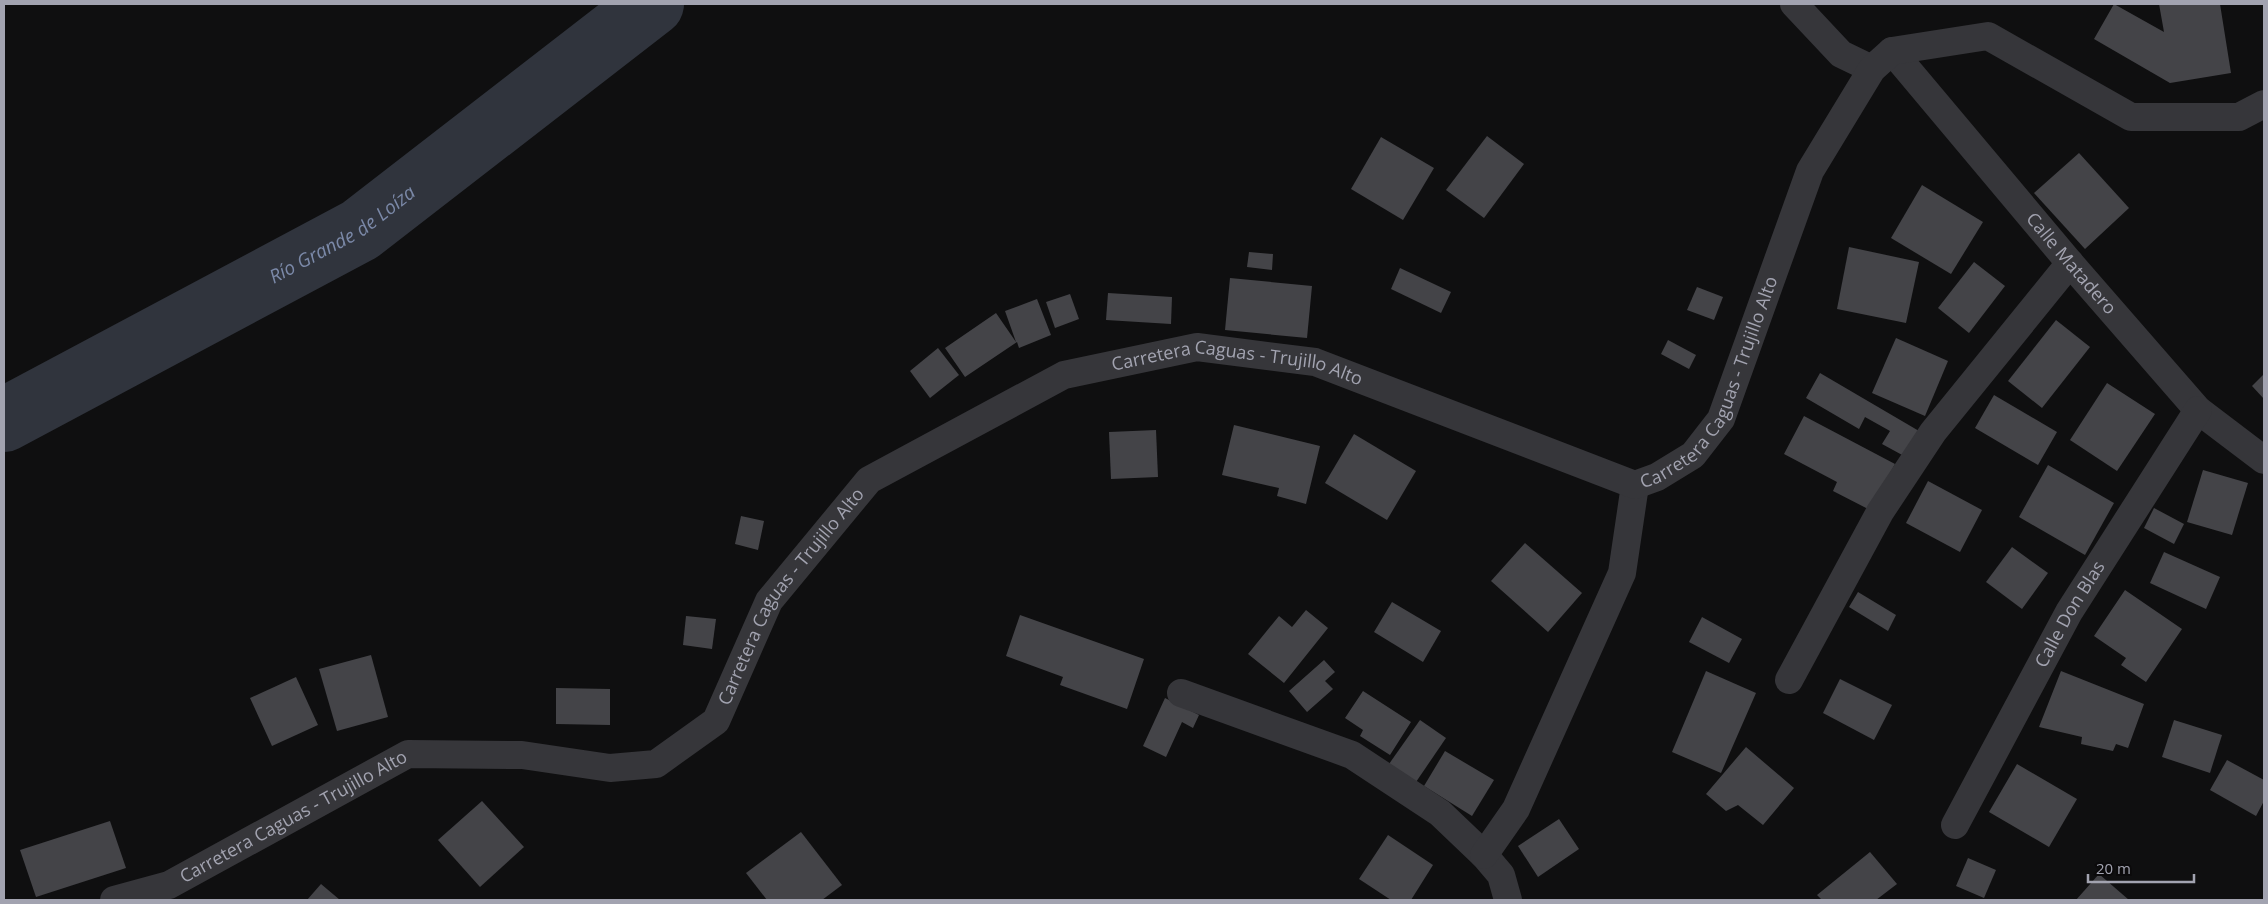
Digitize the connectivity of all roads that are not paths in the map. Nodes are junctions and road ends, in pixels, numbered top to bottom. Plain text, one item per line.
1 (1794, 4) edge
2 (1892, 51) junction
3 (1872, 69) junction
4 (2264, 104) edge
5 (2070, 263) junction
6 (2198, 410) junction
7 (2263, 457) edge
8 (1635, 485) junction
9 (1789, 680) dead end
10 (1181, 692) dead end
11 (1955, 826) dead end
12 (1484, 855) junction
13 (114, 900) edge
14 (1508, 900) edge

1 - 3 street
2 - 3 street, Carretera Caguas - Trujillo Alto
2 - 4 street
2 - 5 street, Calle Matadero
3 - 8 street, Carretera Caguas - Trujillo Alto
5 - 6 street, Calle Matadero
5 - 9 street
6 - 7 street, Calle Matadero
6 - 11 street, Calle Don Blas
8 - 12 street
8 - 13 street, Carretera Caguas - Trujillo Alto
10 - 12 street
12 - 14 street

